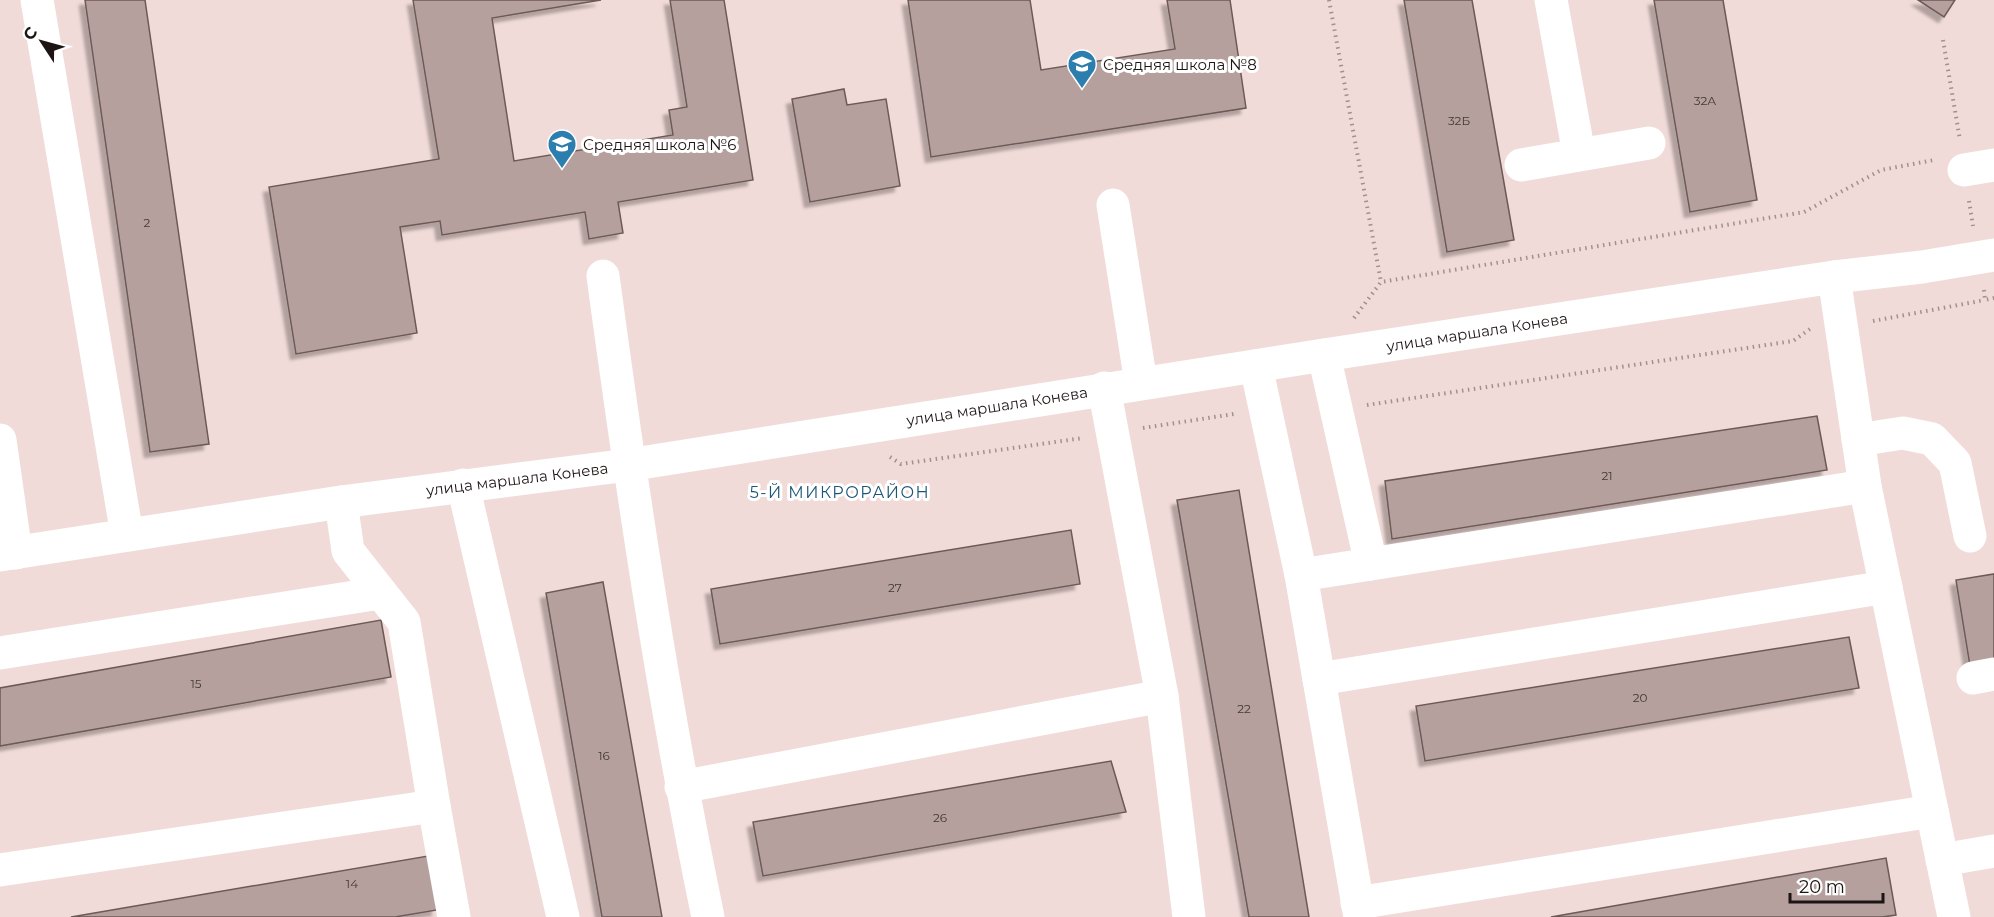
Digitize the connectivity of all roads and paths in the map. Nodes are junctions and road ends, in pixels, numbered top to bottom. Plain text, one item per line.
1 (37, 0) edge
2 (1329, 0) edge
3 (1551, 0) edge
4 (1649, 143) dead end
5 (1579, 154) junction
6 (1521, 165) dead end
7 (1966, 165) edge
8 (1113, 205) dead end
9 (1994, 255) edge
10 (603, 276) dead end
11 (1834, 277) junction
12 (1381, 282) junction
13 (1985, 300) dead end
14 (1841, 323) junction
15 (1358, 351) junction
16 (1324, 354) junction
17 (1256, 366) junction
18 (1141, 383) junction
19 (1104, 388) junction
20 (0, 440) edge
21 (1858, 440) junction
22 (628, 465) junction
23 (463, 485) junction
24 (1865, 486) junction
25 (341, 502) junction
26 (127, 535) junction
27 (1970, 536) dead end
28 (8, 554) edge
29 (1371, 564) junction
30 (1301, 575) junction
31 (1886, 587) junction
32 (380, 593) junction
33 (0, 653) edge
34 (1319, 679) junction
35 (1162, 696) junction
36 (681, 787) junction
37 (434, 806) junction
38 (1932, 811) junction
39 (1994, 851) edge
40 (1942, 860) junction
41 (0, 870) edge
42 (1359, 910) edge
43 (454, 917) edge
44 (563, 917) edge
45 (708, 917) edge
46 (1189, 917) edge
47 (1954, 917) edge

1 - 26 street
2 - 12 path
3 - 5 street
4 - 5 street
5 - 6 street
7 - 12 path
8 - 18 street
9 - 11 street, улица маршала Конева
10 - 22 street
11 - 14 street
11 - 15 street, улица маршала Конева
12 - 15 path
13 - 14 path
14 - 15 path
14 - 21 street
15 - 16 street, улица маршала Конева
16 - 17 street, улица маршала Конева
16 - 29 street
17 - 18 street, улица маршала Конева
17 - 30 street
18 - 19 street, улица маршала Конева
19 - 22 street, улица маршала Конева
19 - 35 street
20 - 28 street
21 - 24 street
21 - 27 street
22 - 23 street, улица маршала Конева
22 - 36 street
23 - 25 street, улица маршала Конева
23 - 44 street
24 - 29 street
24 - 31 street
25 - 26 street, улица маршала Конева
25 - 32 street
26 - 28 street, улица маршала Конева
29 - 30 street
30 - 34 street
31 - 34 street
31 - 38 street
32 - 33 street
32 - 37 street
34 - 42 street
35 - 36 street
35 - 46 street
36 - 45 street
37 - 41 street
37 - 43 street
38 - 40 street
38 - 42 street
39 - 40 street
40 - 47 street

